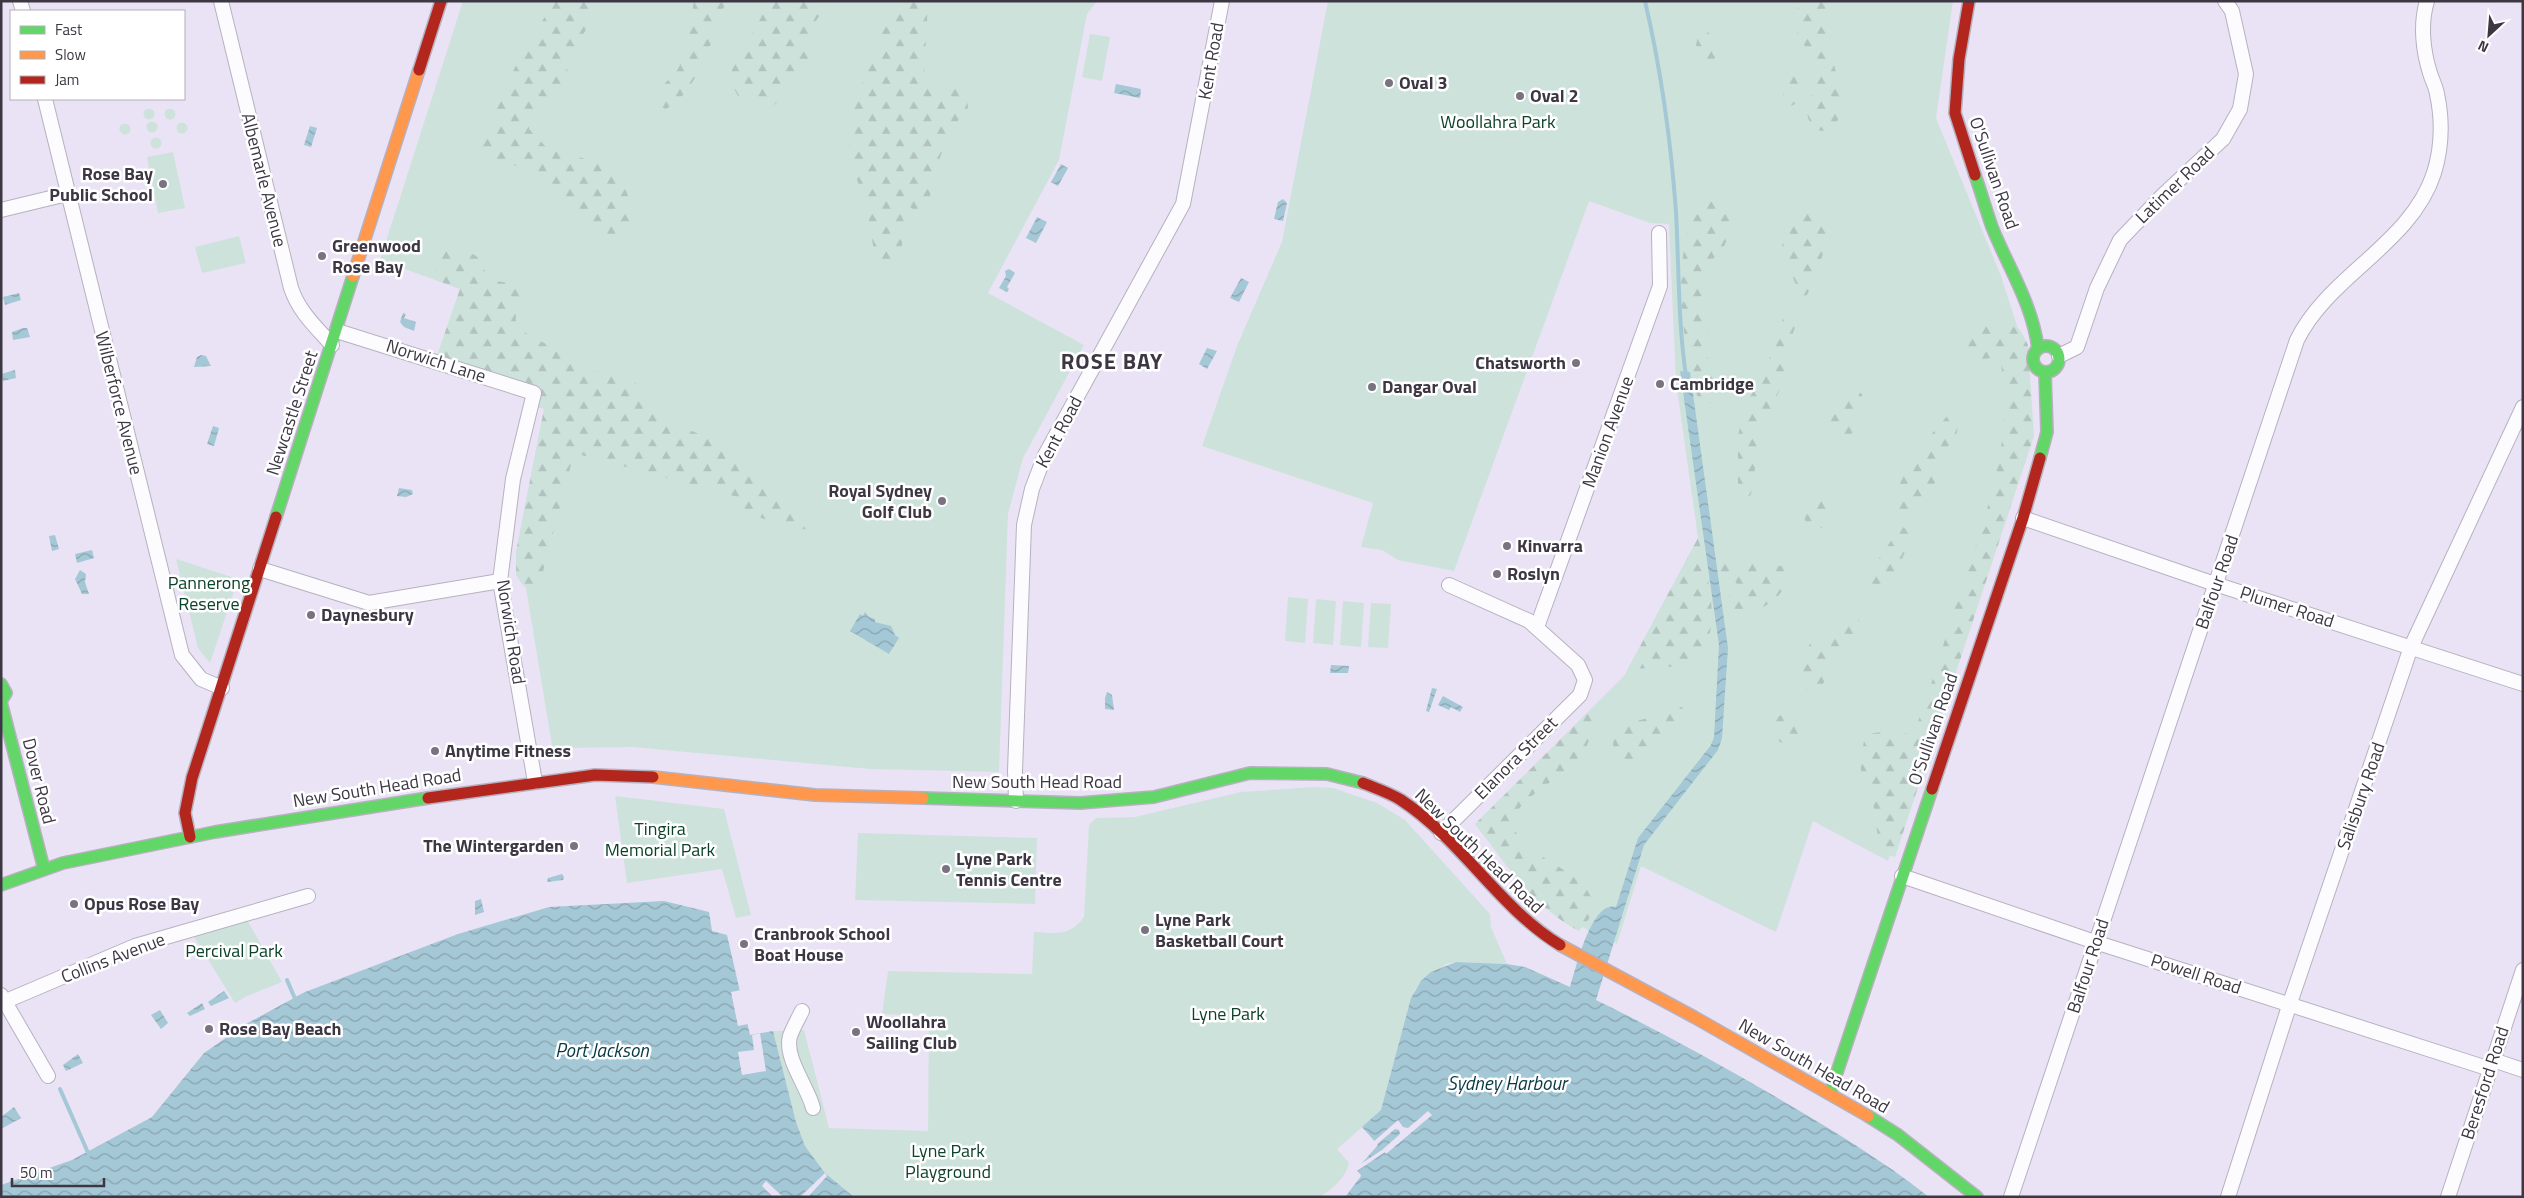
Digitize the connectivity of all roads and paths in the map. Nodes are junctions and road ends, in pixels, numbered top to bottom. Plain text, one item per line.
1 (221, 1) edge
2 (442, 1) edge
3 (1222, 1) edge
4 (1969, 1) edge
5 (2225, 1) edge
6 (2428, 1) edge
7 (45, 100) edge
8 (67, 194) junction
9 (1, 210) edge
10 (1659, 233) dead end
11 (337, 331) junction
12 (332, 345) junction
13 (2038, 349) junction
14 (2059, 356) junction
15 (2045, 373) junction
16 (534, 393) joint
17 (2523, 407) edge
18 (2023, 518) junction
19 (260, 570) junction
20 (500, 580) junction
21 (1449, 584) dead end
22 (2215, 584) junction
23 (1537, 627) junction
24 (2411, 647) junction
25 (1, 684) edge
26 (2523, 684) edge
27 (222, 688) junction
28 (1, 701) edge
29 (535, 782) junction
30 (1016, 801) junction
31 (1441, 833) junction
32 (190, 837) junction
33 (44, 868) junction
34 (1902, 876) junction
35 (1, 885) edge
36 (308, 896) dead end
37 (2096, 942) junction
38 (2523, 970) edge
39 (4, 998) edge
40 (2290, 1004) junction
41 (802, 1011) dead end
42 (2492, 1064) junction
43 (2523, 1070) edge
44 (48, 1076) dead end
45 (1830, 1092) junction
46 (813, 1108) dead end
47 (1977, 1197) edge
48 (2011, 1197) edge
49 (2228, 1197) edge
50 (2448, 1197) edge

1 - 12 street, Albemarle Avenue
2 - 11 main road, Newcastle Street
3 - 30 street, Kent Road
4 - 13 main road, O'Sullivan Road
5 - 14 street, Latimer Road
6 - 22 street, Balfour Road
7 - 8 street, Wilberforce Avenue
8 - 9 street
8 - 27 street, Wilberforce Avenue
10 - 23 street, Manion Avenue
11 - 12 main road, Newcastle Street
11 - 16 street, Norwich Lane
12 - 19 main road, Newcastle Street
13 - 14 main road
13 - 15 main road
14 - 15 main road
15 - 18 main road, O'Sullivan Road
16 - 20 street, Norwich Road
17 - 24 street, Salisbury Road
18 - 22 street, Plumer Road
18 - 34 main road, O'Sullivan Road
19 - 20 street
19 - 27 main road, Newcastle Street
20 - 29 street, Norwich Road
21 - 23 street
22 - 24 street, Plumer Road
22 - 37 street, Balfour Road
23 - 31 street, Elanora Street
24 - 26 street, Plumer Road
24 - 40 street, Salisbury Road
25 - 28 main road, Dover Road
27 - 32 main road, Newcastle Street
28 - 33 main road, Dover Road
29 - 30 main road, New South Head Road
29 - 32 main road, New South Head Road
30 - 31 main road, New South Head Road
31 - 45 main road, New South Head Road
32 - 33 main road, New South Head Road
33 - 35 main road, New South Head Road
34 - 37 street, Powell Road
34 - 45 main road, O'Sullivan Road
36 - 39 street, Collins Avenue
37 - 40 street, Powell Road
37 - 48 street, Balfour Road
38 - 42 street, Beresford Road
39 - 44 street
40 - 42 street, Powell Road
40 - 49 street, Salisbury Road
41 - 46 street
42 - 43 street, Powell Road
42 - 50 street, Beresford Road
45 - 47 main road, New South Head Road

